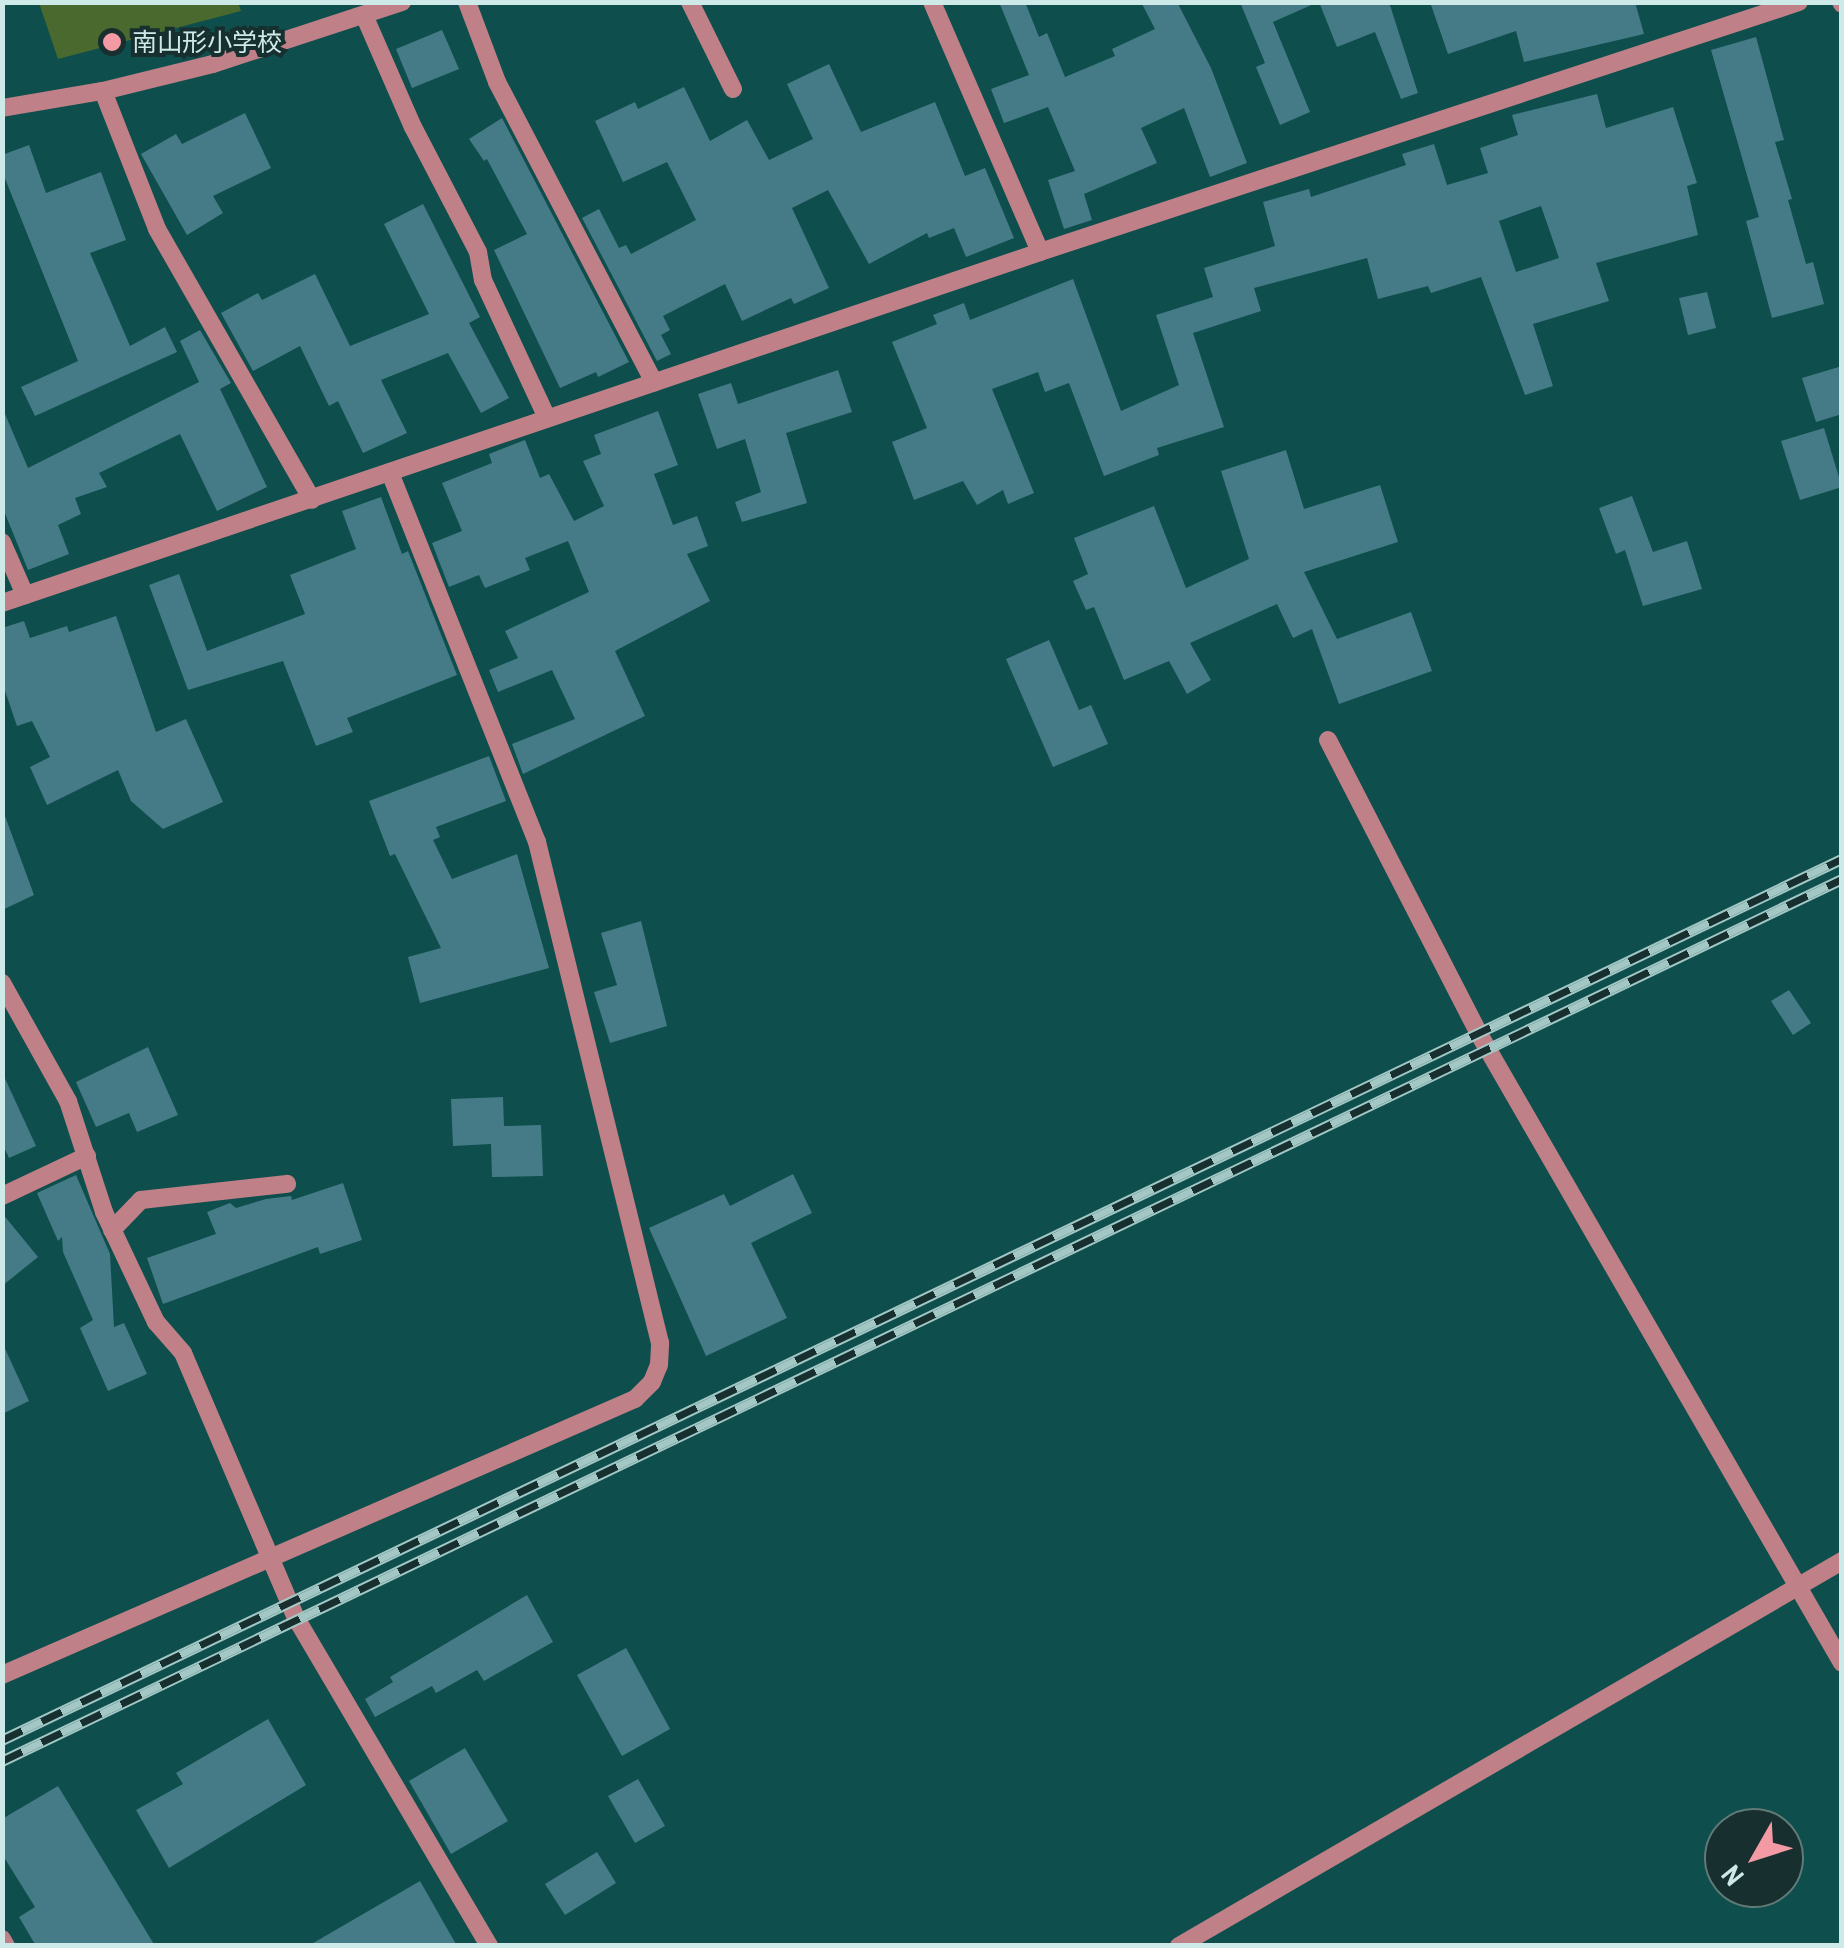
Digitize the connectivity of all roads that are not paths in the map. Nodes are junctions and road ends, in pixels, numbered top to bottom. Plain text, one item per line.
1 (402, 2) edge
2 (466, 2) edge
3 (690, 2) edge
4 (932, 2) edge
5 (1799, 2) edge
6 (364, 16) junction
7 (733, 89) dead end
8 (103, 91) junction
9 (2, 108) edge
10 (1040, 252) junction
11 (654, 382) junction
12 (547, 418) junction
13 (390, 472) junction
14 (312, 500) junction
15 (2, 542) edge
16 (25, 595) junction
17 (2, 602) edge
18 (1328, 740) dead end
19 (2, 983) edge
20 (86, 1156) junction
21 (287, 1184) dead end
22 (2, 1196) edge
23 (112, 1230) junction
24 (270, 1561) junction
25 (1842, 1562) edge
26 (1798, 1587) junction
27 (1842, 1663) edge
28 (2, 1675) edge
29 (2, 1939) edge
30 (6, 1946) edge
31 (488, 1946) edge
32 (1178, 1946) edge

1 - 6 street
2 - 11 street
3 - 7 street
4 - 10 street
5 - 10 street
6 - 8 street
6 - 12 street
8 - 9 street
8 - 14 street
10 - 11 street
11 - 12 street
12 - 13 street
13 - 14 street
13 - 24 street
14 - 16 street
15 - 16 street
16 - 17 street
18 - 26 street
19 - 20 street
20 - 22 street
20 - 23 street
21 - 23 street
23 - 24 street
24 - 28 street
24 - 31 street
25 - 26 street
26 - 27 street
26 - 32 street
29 - 30 street

